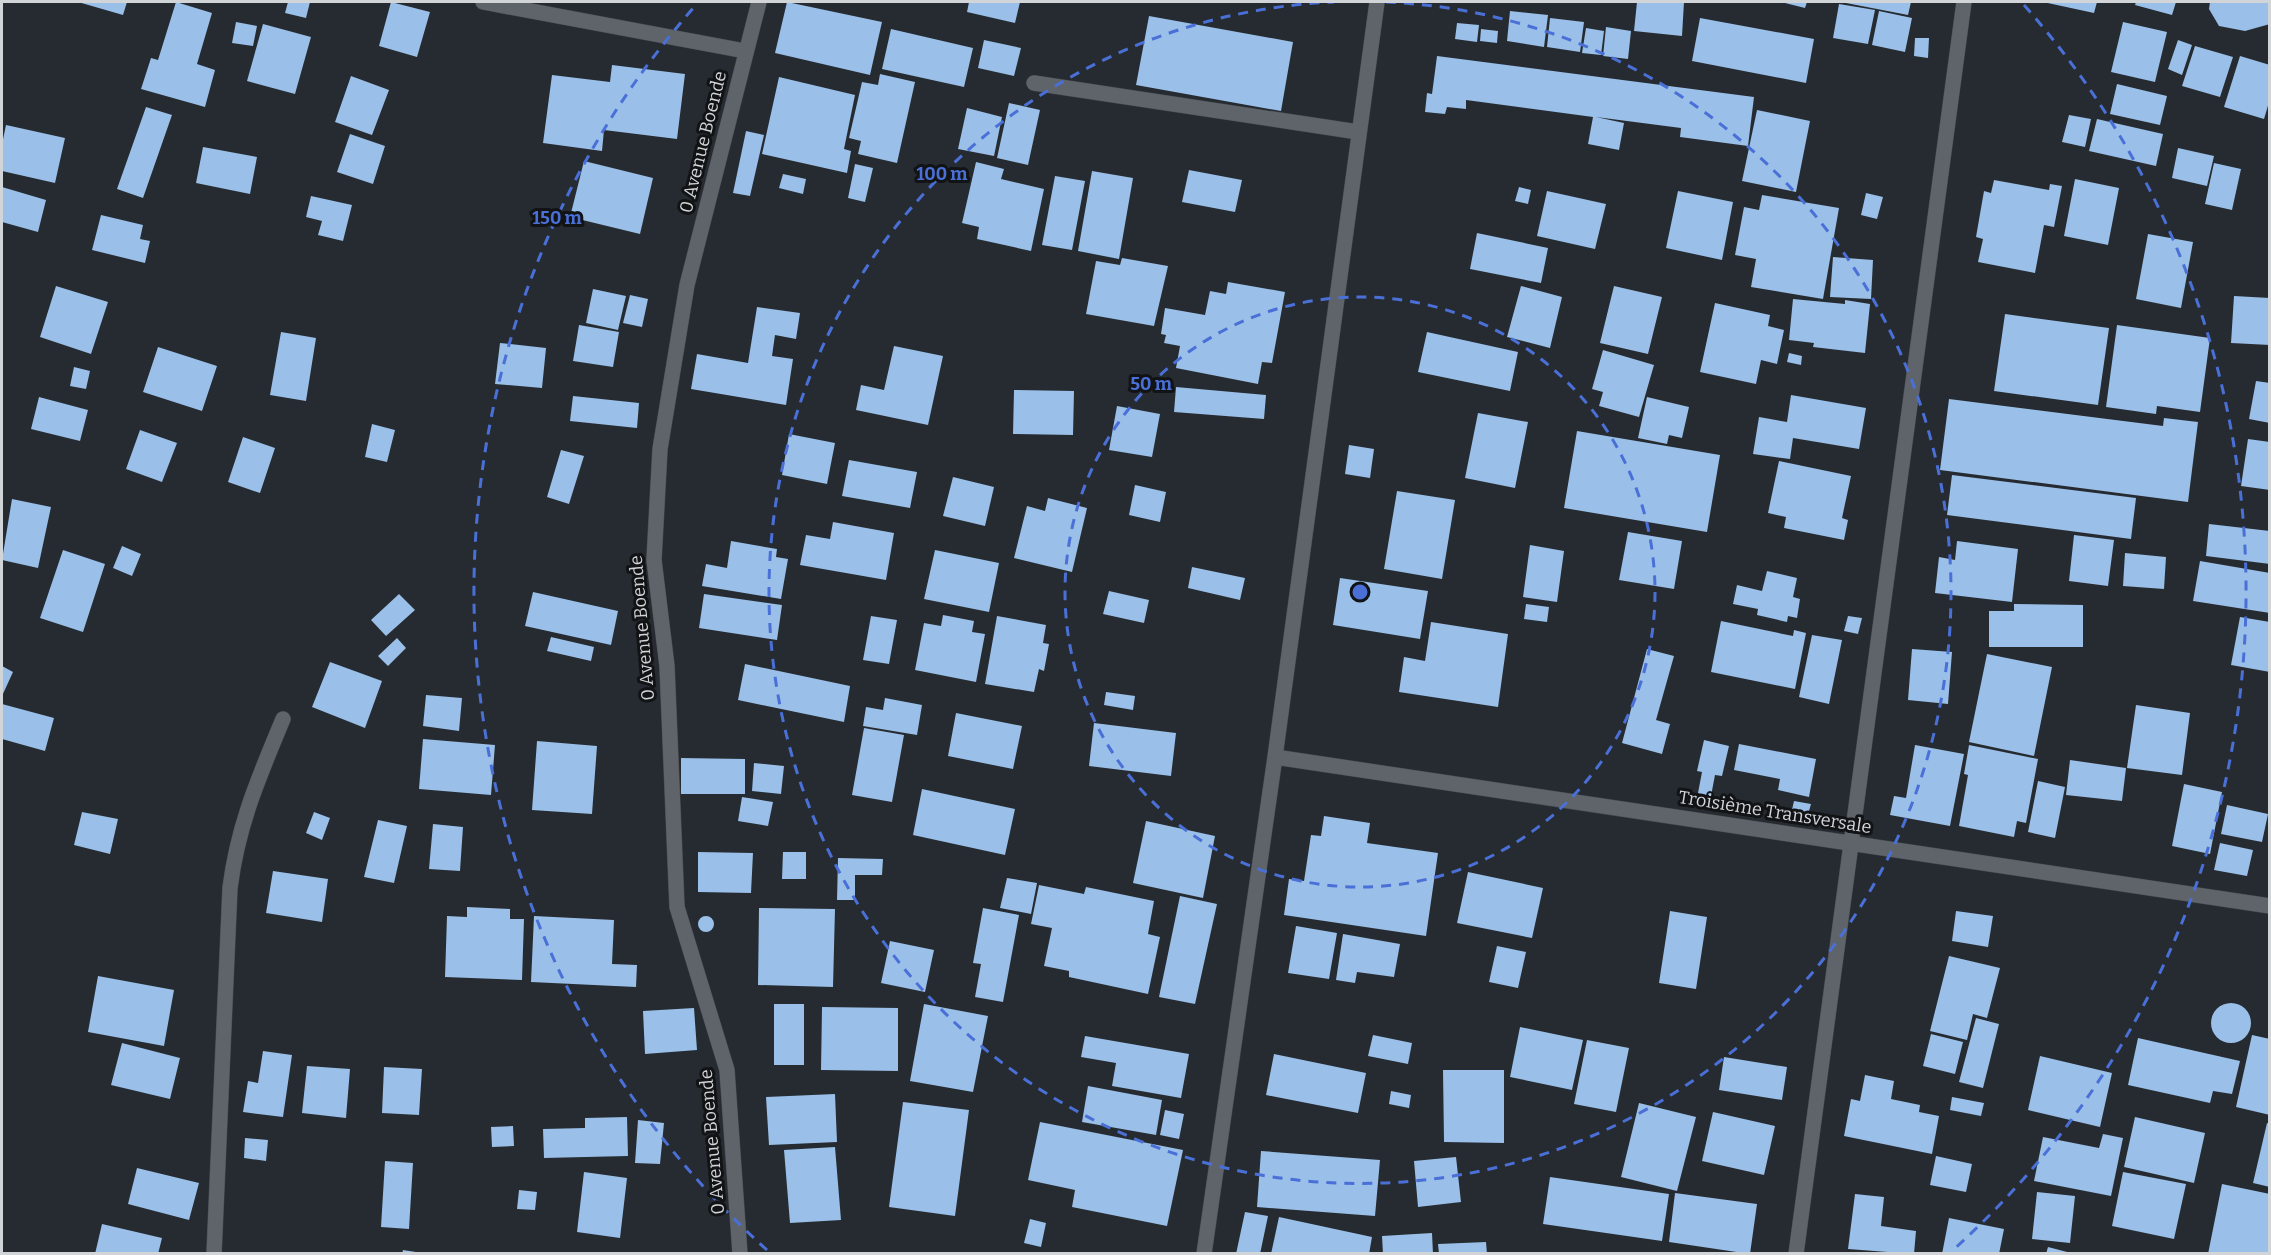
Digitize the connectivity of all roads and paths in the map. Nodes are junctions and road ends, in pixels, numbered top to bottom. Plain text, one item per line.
1 (483, 2) edge
2 (759, 2) edge
3 (1377, 2) edge
4 (1964, 2) edge
5 (746, 51) junction
6 (1034, 83) dead end
7 (1358, 132) junction
8 (283, 719) dead end
9 (1275, 757) junction
10 (1851, 843) junction
11 (2270, 906) edge
12 (214, 1254) edge
13 (740, 1254) edge
14 (1204, 1254) edge
15 (1796, 1254) edge

1 - 5 street
2 - 5 street, 0 Avenue Boende
3 - 7 street
4 - 10 street
5 - 13 street, 0 Avenue Boende
6 - 7 street
7 - 9 street
8 - 12 street
9 - 10 street, Troisième Transversale
9 - 14 street
10 - 11 street, Troisième Transversale
10 - 15 street

